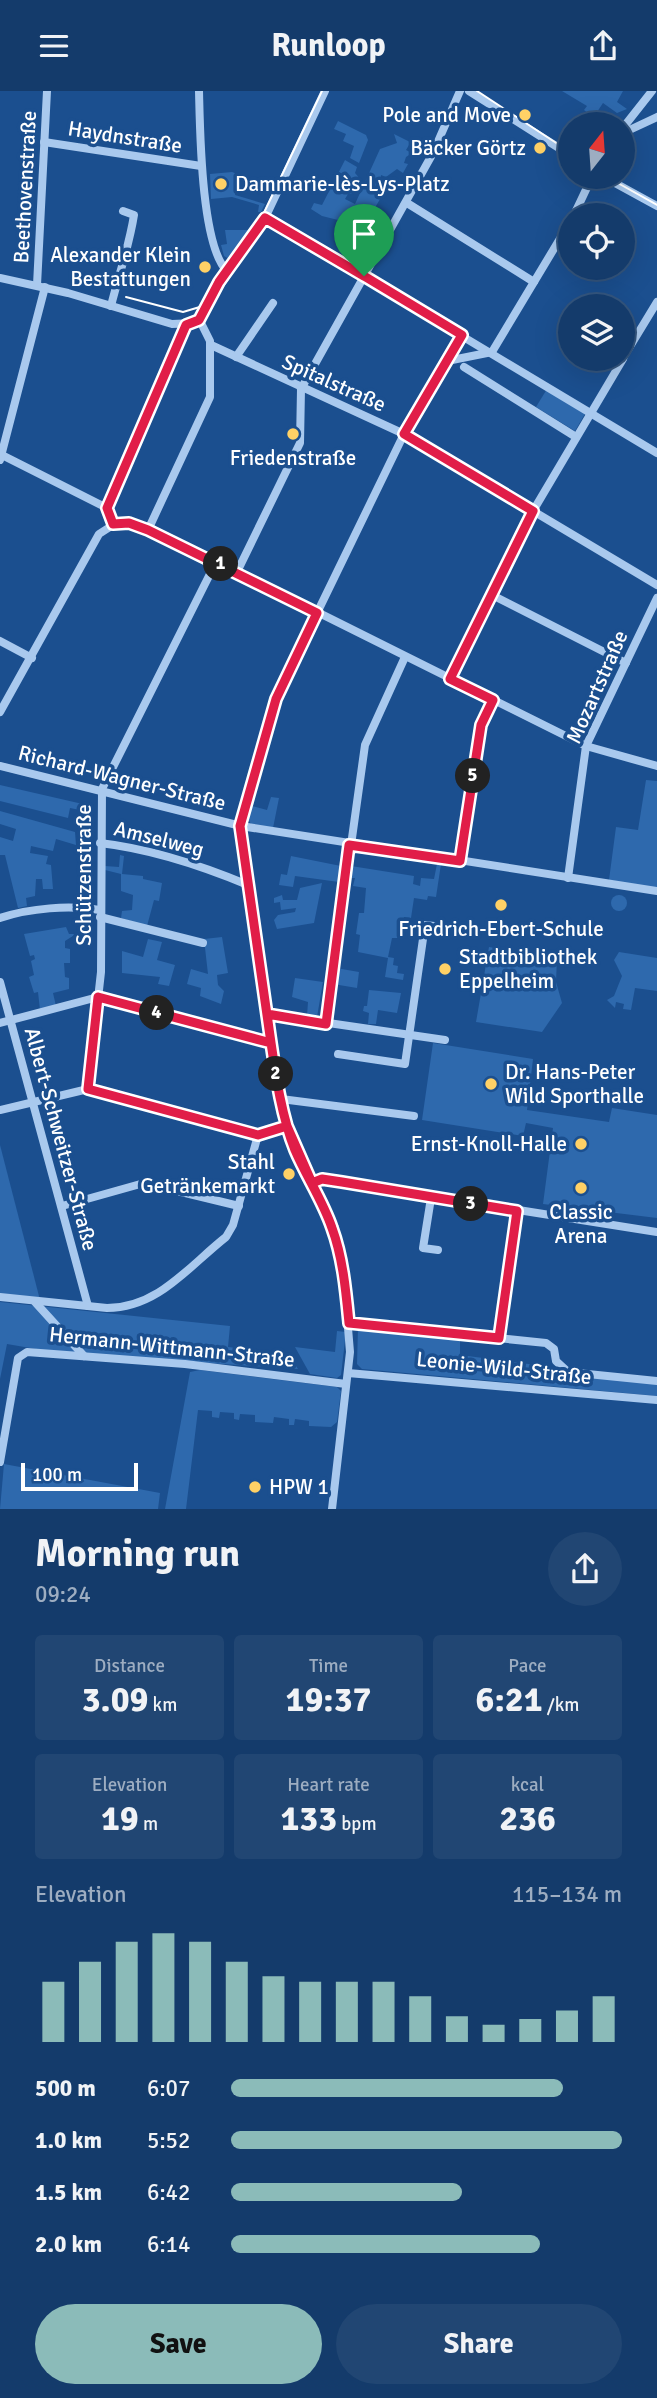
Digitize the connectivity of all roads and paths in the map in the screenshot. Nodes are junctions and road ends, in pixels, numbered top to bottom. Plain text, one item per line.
1 (47, 91) edge
2 (199, 91) edge
3 (325, 91) edge
4 (460, 91) edge
5 (469, 91) edge
6 (652, 91) edge
7 (635, 113) edge
8 (657, 117) edge
9 (635, 128) edge
10 (44, 142) junction
11 (558, 147) edge
12 (201, 166) junction
13 (625, 189) edge
14 (407, 203) junction
15 (657, 207) edge
16 (123, 211) dead end
17 (265, 218) junction
18 (558, 242) edge
19 (227, 271) junction
20 (364, 276) junction
21 (0, 278) edge
22 (534, 282) junction
23 (41, 286) junction
24 (657, 302) edge
25 (273, 303) dead end
26 (111, 306) junction
27 (193, 322) junction
28 (462, 335) junction
29 (635, 339) edge
30 (211, 345) junction
31 (492, 352) junction
32 (236, 357) junction
33 (447, 361) junction
34 (464, 367) dead end
35 (616, 371) edge
36 (301, 389) junction
37 (591, 412) junction
38 (404, 434) junction
39 (576, 437) junction
40 (657, 453) edge
41 (1, 456) edge
42 (107, 508) junction
43 (533, 511) junction
44 (113, 524) junction
45 (148, 530) junction
46 (216, 562) junction
47 (237, 572) junction
48 (657, 585) edge
49 (492, 595) junction
50 (657, 598) edge
51 (317, 613) junction
52 (0, 641) edge
53 (405, 657) junction
54 (32, 658) junction
55 (626, 663) junction
56 (450, 679) junction
57 (493, 700) junction
58 (0, 712) edge
59 (586, 746) junction
60 (0, 766) edge
61 (657, 767) edge
62 (102, 789) junction
63 (240, 826) junction
64 (100, 843) junction
65 (349, 845) junction
66 (460, 861) junction
67 (568, 878) junction
68 (248, 885) junction
69 (657, 891) edge
70 (100, 913) junction
71 (0, 918) edge
72 (434, 926) dead end
73 (202, 943) dead end
74 (0, 982) edge
75 (98, 997) junction
76 (267, 1014) junction
77 (10, 1020) junction
78 (0, 1023) edge
79 (326, 1024) junction
80 (410, 1035) junction
81 (445, 1040) dead end
82 (271, 1043) junction
83 (338, 1054) dead end
84 (88, 1089) junction
85 (282, 1099) junction
86 (32, 1103) junction
87 (0, 1110) edge
88 (414, 1116) dead end
89 (287, 1126) junction
90 (258, 1135) junction
91 (312, 1183) junction
92 (431, 1198) junction
93 (62, 1206) junction
94 (239, 1206) junction
95 (517, 1211) junction
96 (657, 1232) edge
97 (438, 1250) dead end
98 (0, 1297) edge
99 (35, 1302) junction
100 (88, 1306) junction
101 (349, 1323) junction
102 (499, 1338) junction
103 (84, 1356) junction
104 (348, 1373) junction
105 (657, 1381) edge
106 (346, 1384) junction
107 (657, 1400) edge
108 (0, 1462) edge
109 (332, 1509) edge

1 - 10 street, Beethovenstraße
2 - 12 street
3 - 17 street
4 - 14 street
5 - 11 street
6 - 7 street
8 - 9 street
10 - 12 street, Haydnstraße
10 - 23 street, Beethovenstraße
12 - 19 street
13 - 15 street
14 - 20 street
14 - 22 street
16 - 26 street
17 - 19 street
17 - 20 street
18 - 22 street
19 - 27 street
20 - 28 street
20 - 36 street
21 - 23 street
22 - 31 street
23 - 26 street
23 - 41 street, Beethovenstraße
24 - 29 street
25 - 32 street
26 - 27 street
27 - 30 street
27 - 42 street
28 - 31 street
28 - 33 street
30 - 32 street, Spitalstraße
30 - 45 street
31 - 33 street
31 - 37 street
32 - 36 street, Spitalstraße
33 - 38 street
34 - 39 street
35 - 37 street
36 - 38 street, Spitalstraße
36 - 47 street
37 - 39 street
37 - 40 street
38 - 43 street, Spitalstraße
38 - 51 street
39 - 43 street
41 - 42 street
42 - 44 street
43 - 48 street, Spitalstraße
43 - 49 street
44 - 45 street
44 - 54 street
45 - 46 street
46 - 47 street
46 - 62 street, Schützenstraße
47 - 51 street
49 - 55 street
49 - 56 street
50 - 55 street, Mozartstraße
51 - 53 street
51 - 63 street
52 - 54 street
53 - 56 street
53 - 65 street
54 - 58 street
55 - 59 street, Mozartstraße
56 - 57 street
57 - 59 street
57 - 66 street
59 - 61 street
59 - 67 street, Mozartstraße
60 - 62 street, Richard-Wagner-Straße
62 - 63 street, Richard-Wagner-Straße
62 - 64 street, Schützenstraße
63 - 65 street, Richard-Wagner-Straße
63 - 68 street
64 - 68 street, Amselweg
64 - 70 street, Schützenstraße
65 - 66 street, Richard-Wagner-Straße
65 - 79 street
66 - 67 street, Richard-Wagner-Straße
67 - 69 street, Richard-Wagner-Straße
68 - 76 street
70 - 71 street
70 - 73 street
70 - 75 street, Schützenstraße
72 - 80 street
74 - 77 street, Albert-Schweitzer-Straße
75 - 77 street
75 - 82 street
75 - 84 street, Schützenstraße
76 - 79 street
76 - 82 street
77 - 78 street
77 - 86 street, Albert-Schweitzer-Straße
79 - 80 street
80 - 81 street
80 - 83 street
82 - 85 street
84 - 86 street
84 - 90 street
85 - 88 street
85 - 89 street
86 - 87 street
86 - 93 street, Albert-Schweitzer-Straße
89 - 90 street
89 - 91 street
90 - 94 street
91 - 92 street
91 - 101 street
92 - 95 street
92 - 97 street
93 - 94 street
93 - 100 street, Albert-Schweitzer-Straße
94 - 100 street
95 - 96 street
95 - 102 street
98 - 99 street
99 - 100 street
99 - 103 street
101 - 102 street
101 - 104 street
102 - 105 street
103 - 106 street, Hermann-Wittmann-Straße
103 - 108 street, Hermann-Wittmann-Straße
104 - 106 street
104 - 107 street, Leonie-Wild-Straße
106 - 109 street

